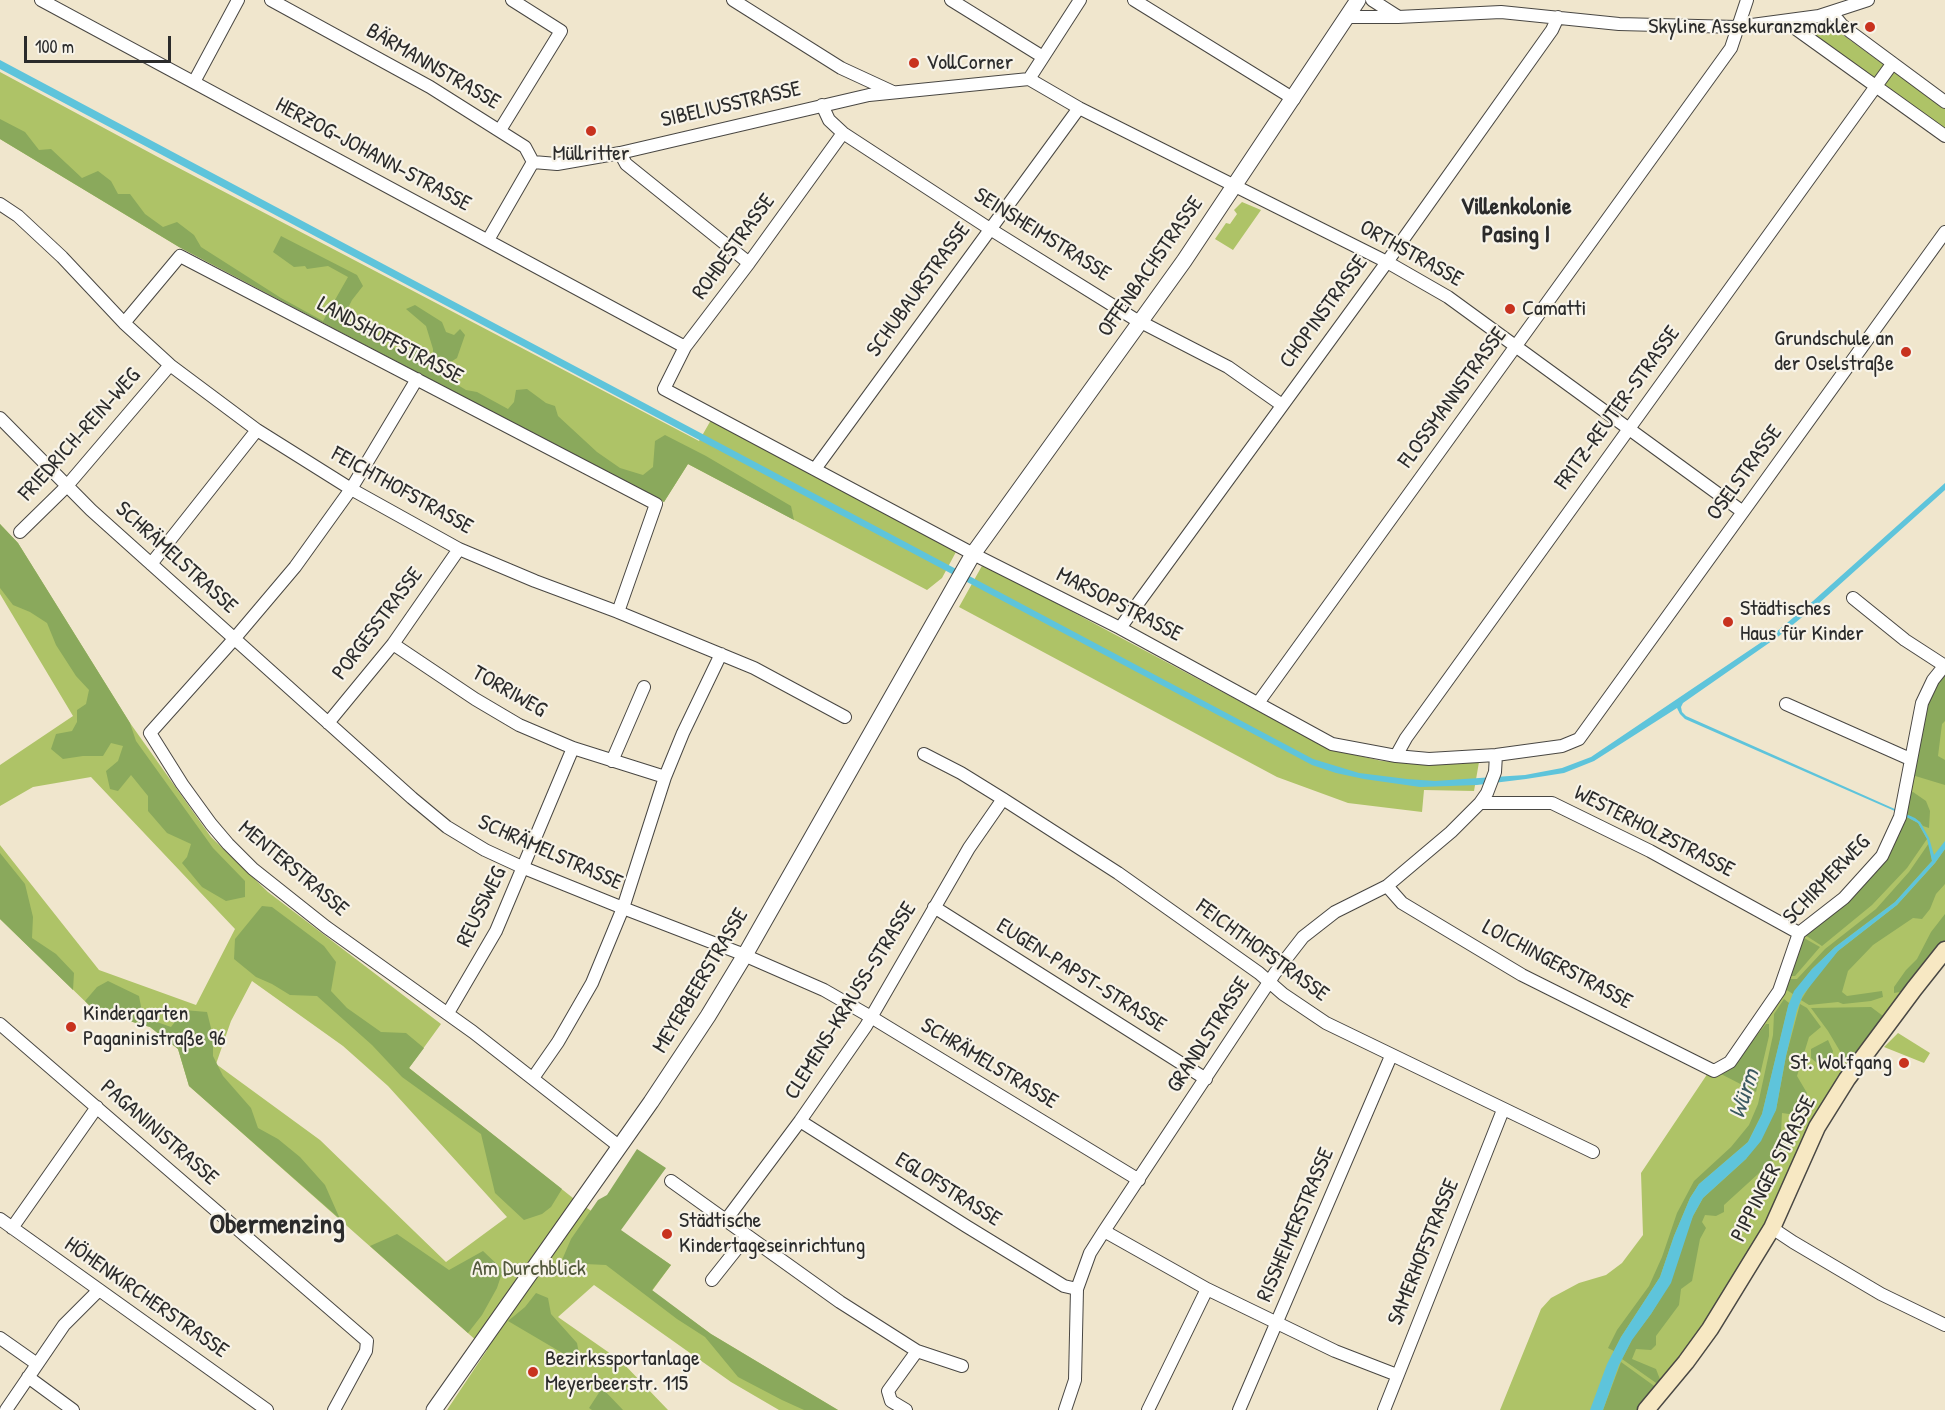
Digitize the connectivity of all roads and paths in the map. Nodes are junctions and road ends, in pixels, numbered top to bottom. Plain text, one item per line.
1 (41, 0) edge
2 (238, 0) edge
3 (271, 0) edge
4 (512, 0) edge
5 (733, 0) edge
6 (951, 0) edge
7 (1080, 0) edge
8 (1134, 0) edge
9 (1358, 0) edge
10 (1372, 0) edge
11 (1747, 0) edge
12 (1868, 0) edge
13 (1832, 13) junction
14 (1347, 17) junction
15 (1398, 17) junction
16 (1558, 17) junction
17 (1790, 21) junction
18 (1737, 27) junction
19 (1043, 57) junction
20 (1892, 64) junction
21 (1029, 79) junction
22 (194, 82) junction
23 (1876, 87) junction
24 (895, 92) junction
25 (1294, 99) junction
26 (1945, 102) edge
27 (822, 105) junction
28 (1079, 108) junction
29 (500, 130) junction
30 (843, 133) junction
31 (1945, 136) edge
32 (620, 153) junction
33 (533, 162) junction
34 (1234, 186) junction
35 (3, 210) edge
36 (990, 229) junction
37 (1944, 235) edge
38 (488, 240) junction
39 (1387, 262) junction
40 (749, 263) junction
41 (1142, 321) junction
42 (124, 323) junction
43 (685, 347) junction
44 (1516, 347) junction
45 (170, 365) junction
46 (417, 379) junction
47 (664, 389) joint
48 (1282, 405) junction
49 (0, 418) edge
50 (1629, 429) junction
51 (256, 430) junction
52 (815, 469) junction
53 (66, 487) junction
54 (351, 489) junction
55 (1743, 512) junction
56 (20, 532) dead end
57 (459, 549) junction
58 (970, 560) junction
59 (151, 564) junction
60 (1852, 598) dead end
61 (618, 612) junction
62 (1120, 628) junction
63 (235, 639) junction
64 (393, 644) junction
65 (721, 654) junction
66 (1945, 665) edge
67 (644, 687) dead end
68 (1258, 703) junction
69 (1786, 704) dead end
70 (844, 717) dead end
71 (328, 723) junction
72 (1579, 739) joint
73 (573, 748) junction
74 (924, 754) dead end
75 (1496, 755) junction
76 (1396, 756) junction
77 (1910, 759) junction
78 (612, 761) junction
79 (665, 777) junction
80 (1484, 798) junction
81 (1003, 799) junction
82 (524, 868) junction
83 (1387, 886) junction
84 (622, 908) junction
85 (934, 908) junction
86 (1799, 933) junction
87 (1945, 950) edge
88 (745, 955) junction
89 (1269, 982) junction
90 (448, 1013) junction
91 (871, 1017) junction
92 (0, 1024) edge
93 (1391, 1056) junction
94 (1714, 1071) joint
95 (533, 1078) junction
96 (1206, 1079) junction
97 (97, 1107) junction
98 (1503, 1110) junction
99 (800, 1121) junction
100 (620, 1147) junction
101 (1593, 1152) dead end
102 (1139, 1180) junction
103 (671, 1181) dead end
104 (0, 1219) edge
105 (726, 1220) junction
106 (12, 1228) junction
107 (1772, 1228) junction
108 (1104, 1231) junction
109 (747, 1236) junction
110 (712, 1280) dead end
111 (1077, 1289) junction
112 (1207, 1289) junction
113 (99, 1290) junction
114 (1277, 1322) junction
115 (1945, 1325) edge
116 (0, 1338) edge
117 (917, 1351) junction
118 (37, 1364) junction
119 (963, 1366) dead end
120 (1397, 1375) junction
121 (28, 1377) junction
122 (6, 1410) edge
123 (74, 1410) edge
124 (267, 1410) edge
125 (334, 1410) edge
126 (434, 1410) edge
127 (906, 1410) edge
128 (1065, 1410) edge
129 (1148, 1410) edge
130 (1239, 1410) edge
131 (1384, 1410) edge
132 (1646, 1410) edge

1 - 22 street, HERZOG-JOHANN-STRASSE
2 - 22 street
3 - 29 street, BÄRMANNSTRASSE
4 - 29 street
5 - 24 street
6 - 19 street
7 - 19 street
8 - 25 street
9 - 14 street, OFFENBACHSTRASSE
10 - 15 street
11 - 18 street, FLOSSMANNSTRASSE
12 - 13 street
13 - 17 street
13 - 20 street
14 - 15 street
14 - 25 street, OFFENBACHSTRASSE
15 - 16 street
16 - 18 street
16 - 39 street, CHOPINSTRASSE
17 - 18 street
17 - 23 street
18 - 44 street, FLOSSMANNSTRASSE
19 - 21 street
20 - 23 street, FRITZ-REUTER-STRASSE
20 - 26 street
21 - 24 street, SIBELIUSSTRASSE
21 - 28 street, ORTHSTRASSE
22 - 38 street, HERZOG-JOHANN-STRASSE
23 - 31 street
23 - 50 street, FRITZ-REUTER-STRASSE
24 - 27 street, SIBELIUSSTRASSE
25 - 34 street, OFFENBACHSTRASSE
27 - 30 street, SEINSHEIMSTRASSE
27 - 32 street, SIBELIUSSTRASSE
28 - 34 street, ORTHSTRASSE
28 - 36 street, SCHUBAURSTRASSE
29 - 33 street, BÄRMANNSTRASSE
30 - 36 street, SEINSHEIMSTRASSE
30 - 40 street, ROHDESTRASSE
32 - 33 street, SIBELIUSSTRASSE
32 - 40 street
33 - 38 street
34 - 39 street, ORTHSTRASSE
34 - 41 street, OFFENBACHSTRASSE
35 - 42 street, FEICHTHOFSTRASSE
36 - 41 street, SEINSHEIMSTRASSE
36 - 52 street, SCHUBAURSTRASSE
37 - 55 street, OSELSTRASSE
38 - 43 street, HERZOG-JOHANN-STRASSE
39 - 44 street, ORTHSTRASSE
39 - 48 street, CHOPINSTRASSE
40 - 43 street, ROHDESTRASSE
41 - 48 street, SEINSHEIMSTRASSE
41 - 58 street, OFFENBACHSTRASSE
42 - 45 street, FEICHTHOFSTRASSE
42 - 46 street, LANDSHOFFSTRASSE
43 - 47 street, ROHDESTRASSE
44 - 50 street, ORTHSTRASSE
44 - 68 street, FLOSSMANNSTRASSE
45 - 51 street, FEICHTHOFSTRASSE
45 - 53 street, FRIEDRICH-REIN-WEG
46 - 54 street, MENTERSTRASSE
46 - 61 street, LANDSHOFFSTRASSE
47 - 52 street, MARSOPSTRASSE
48 - 62 street, CHOPINSTRASSE
49 - 53 street, SCHRÄMELSTRASSE
50 - 55 street, ORTHSTRASSE
50 - 76 street, FRITZ-REUTER-STRASSE
51 - 54 street, FEICHTHOFSTRASSE
51 - 59 street
52 - 58 street, MARSOPSTRASSE
53 - 56 street, FRIEDRICH-REIN-WEG
53 - 59 street, SCHRÄMELSTRASSE
54 - 57 street, FEICHTHOFSTRASSE
54 - 63 street, MENTERSTRASSE
55 - 72 street, OSELSTRASSE
57 - 61 street, FEICHTHOFSTRASSE
57 - 64 street, PORGESSTRASSE
58 - 62 street, MARSOPSTRASSE
58 - 88 street, MEYERBEERSTRASSE
59 - 63 street, SCHRÄMELSTRASSE
60 - 66 street
61 - 65 street, FEICHTHOFSTRASSE
62 - 68 street, MARSOPSTRASSE
63 - 71 street, SCHRÄMELSTRASSE
63 - 90 street, MENTERSTRASSE
64 - 71 street, PORGESSTRASSE
64 - 73 street, TORRIWEG
65 - 70 street, FEICHTHOFSTRASSE
65 - 79 street
66 - 77 street, SCHIRMERWEG
67 - 78 street
68 - 76 street, MARSOPSTRASSE
69 - 77 street
71 - 82 street, SCHRÄMELSTRASSE
72 - 75 street, MARSOPSTRASSE
73 - 78 street, TORRIWEG
73 - 82 street, REUSSWEG
74 - 81 street, FEICHTHOFSTRASSE
75 - 76 street, MARSOPSTRASSE
75 - 80 street, GRANDLSTRASSE
77 - 86 street, SCHIRMERWEG
78 - 79 street, TORRIWEG
79 - 84 street
80 - 83 street, GRANDLSTRASSE
80 - 86 street, WESTERHOLZSTRASSE
81 - 85 street, CLEMENS-KRAUSS-STRASSE
81 - 89 street, FEICHTHOFSTRASSE
82 - 84 street, SCHRÄMELSTRASSE
82 - 90 street, REUSSWEG
83 - 89 street, GRANDLSTRASSE
83 - 94 street, LOICHINGERSTRASSE
84 - 88 street, SCHRÄMELSTRASSE
84 - 95 street
85 - 91 street, CLEMENS-KRAUSS-STRASSE
85 - 96 street, EUGEN-PAPST-STRASSE
86 - 94 street, SCHIRMERWEG
87 - 107 main road, PIPPINGER STRASSE
88 - 91 street, SCHRÄMELSTRASSE
88 - 100 street, MEYERBEERSTRASSE
89 - 93 street, FEICHTHOFSTRASSE
89 - 96 street, GRANDLSTRASSE
90 - 95 street, MENTERSTRASSE
91 - 99 street, CLEMENS-KRAUSS-STRASSE
91 - 102 street, SCHRÄMELSTRASSE
92 - 97 street, PAGANINISTRASSE
93 - 98 street, FEICHTHOFSTRASSE
93 - 114 street, RISSHEIMERSTRASSE
95 - 100 street, MENTERSTRASSE
96 - 102 street, GRANDLSTRASSE
97 - 106 street
97 - 125 street, PAGANINISTRASSE
98 - 101 street, FEICHTHOFSTRASSE
98 - 120 street, SAMERHOFSTRASSE
99 - 105 street, CLEMENS-KRAUSS-STRASSE
99 - 111 street, EGLOFSTRASSE
100 - 126 street, MEYERBEERSTRASSE
102 - 108 street, GRANDLSTRASSE
103 - 105 street
104 - 106 street, HÖHENKIRCHERSTRASSE
105 - 109 street
106 - 113 street, HÖHENKIRCHERSTRASSE
107 - 115 street
107 - 132 main road, PIPPINGER STRASSE
108 - 111 street, GRANDLSTRASSE
108 - 112 street
109 - 110 street
109 - 117 street
111 - 128 street, GRANDLSTRASSE
112 - 114 street
112 - 129 street
113 - 118 street
113 - 124 street, HÖHENKIRCHERSTRASSE
114 - 120 street
114 - 130 street, RISSHEIMERSTRASSE
116 - 118 street
117 - 119 street
117 - 127 street
118 - 121 street
120 - 131 street, SAMERHOFSTRASSE
121 - 122 street
121 - 123 street

